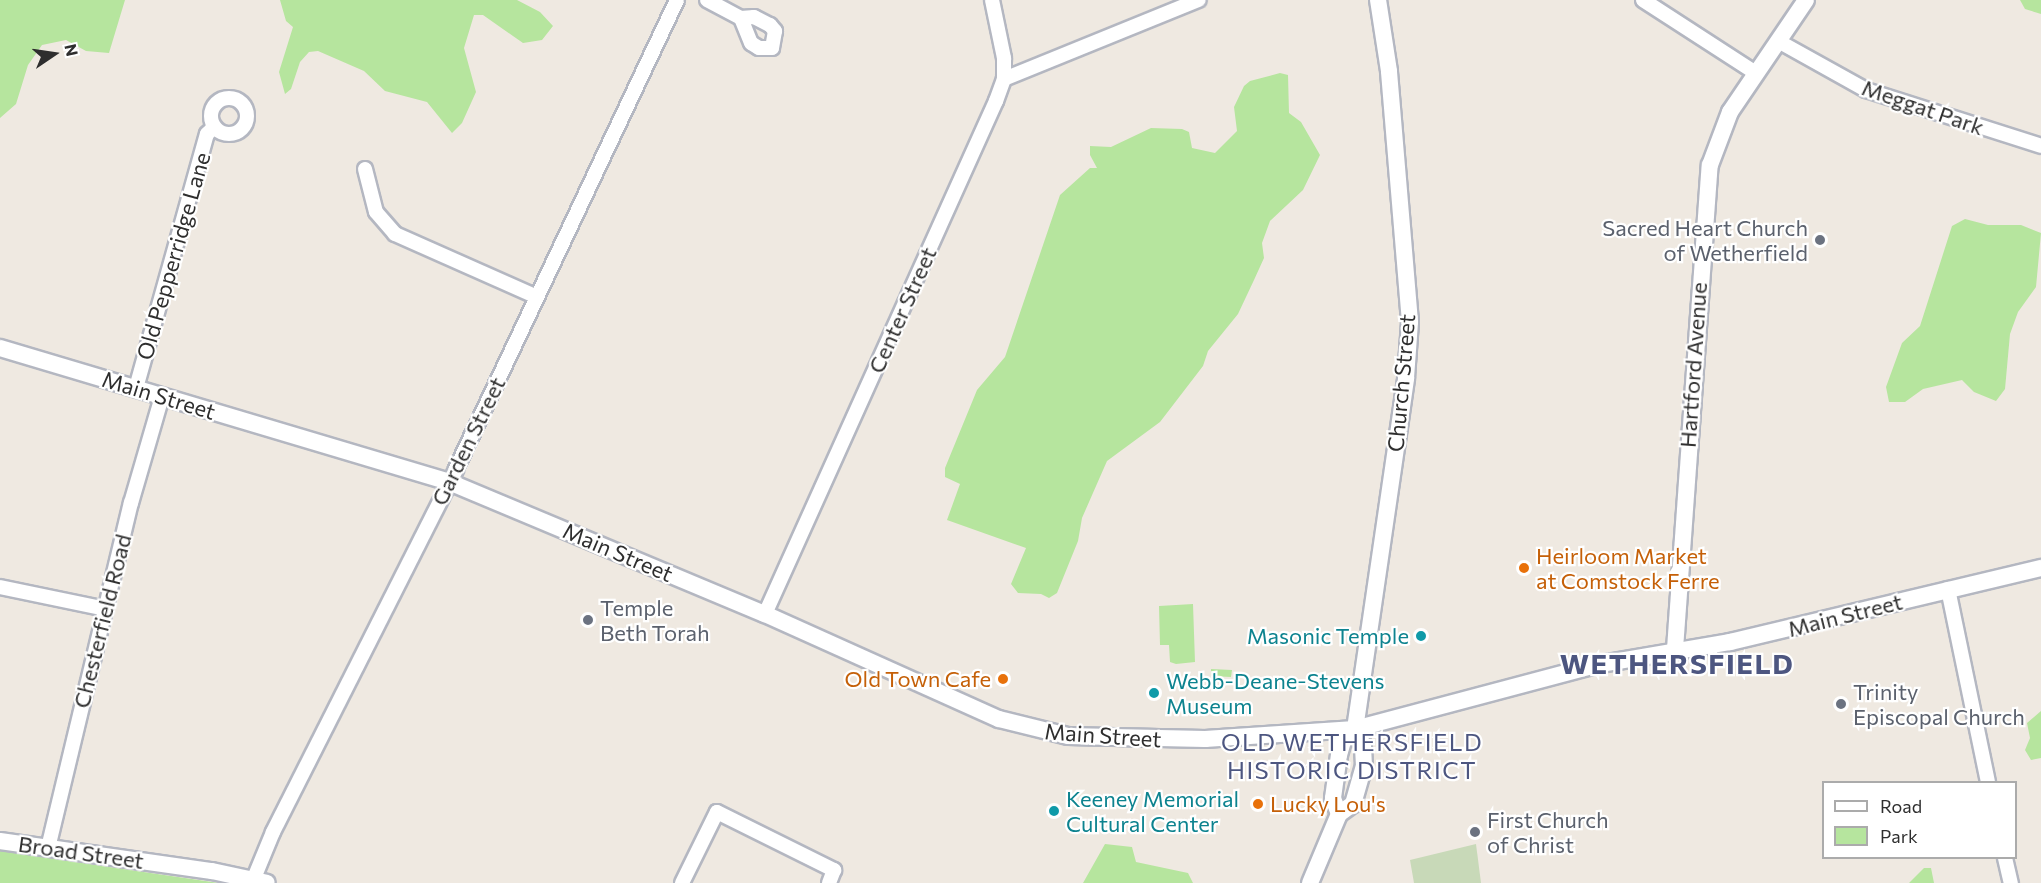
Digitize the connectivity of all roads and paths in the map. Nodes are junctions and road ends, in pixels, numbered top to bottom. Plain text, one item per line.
1 (677, 0) edge
2 (707, 0) edge
3 (992, 0) edge
4 (1378, 0) edge
5 (1643, 0) edge
6 (1806, 0) edge
7 (1192, 1) edge
8 (741, 18) dead end
9 (1778, 41) junction
10 (1756, 73) junction
11 (1004, 79) junction
12 (214, 127) dead end
13 (2041, 146) edge
14 (365, 169) dead end
15 (537, 297) junction
16 (0, 348) edge
17 (136, 388) junction
18 (162, 396) junction
19 (449, 482) junction
20 (2041, 568) edge
21 (0, 587) edge
22 (1948, 589) junction
23 (106, 609) junction
24 (765, 614) junction
25 (1675, 649) junction
26 (1355, 729) junction
27 (1988, 781) edge
28 (1339, 814) junction
29 (0, 841) edge
30 (48, 848) junction
31 (2005, 859) edge
32 (258, 882) edge
33 (682, 883) edge
34 (829, 883) edge
35 (1310, 883) edge
36 (2011, 883) edge

1 - 15 street, Garden Street
2 - 8 street
3 - 11 street, Center Street
4 - 26 street, Church Street
5 - 10 street
6 - 9 street, Hartford Avenue
7 - 11 street
9 - 10 street, Hartford Avenue
9 - 13 street, Meggat Park
10 - 25 street, Hartford Avenue
11 - 24 street, Center Street
12 - 17 street, Old Pepperridge Lane
14 - 15 street
15 - 19 street, Garden Street
16 - 17 street, Main Street
17 - 18 street, Main Street
18 - 19 street, Main Street
18 - 23 street, Chesterfield Road
19 - 24 street, Main Street
19 - 32 street, Garden Street
20 - 22 street, Main Street
21 - 23 street
22 - 25 street, Main Street
22 - 27 street
23 - 30 street, Chesterfield Road
24 - 26 street, Main Street
25 - 26 street, Main Street
26 - 28 street
26 - 28 street
28 - 35 street
29 - 30 street, Broad Street
30 - 32 street, Broad Street
31 - 36 street
33 - 34 street

